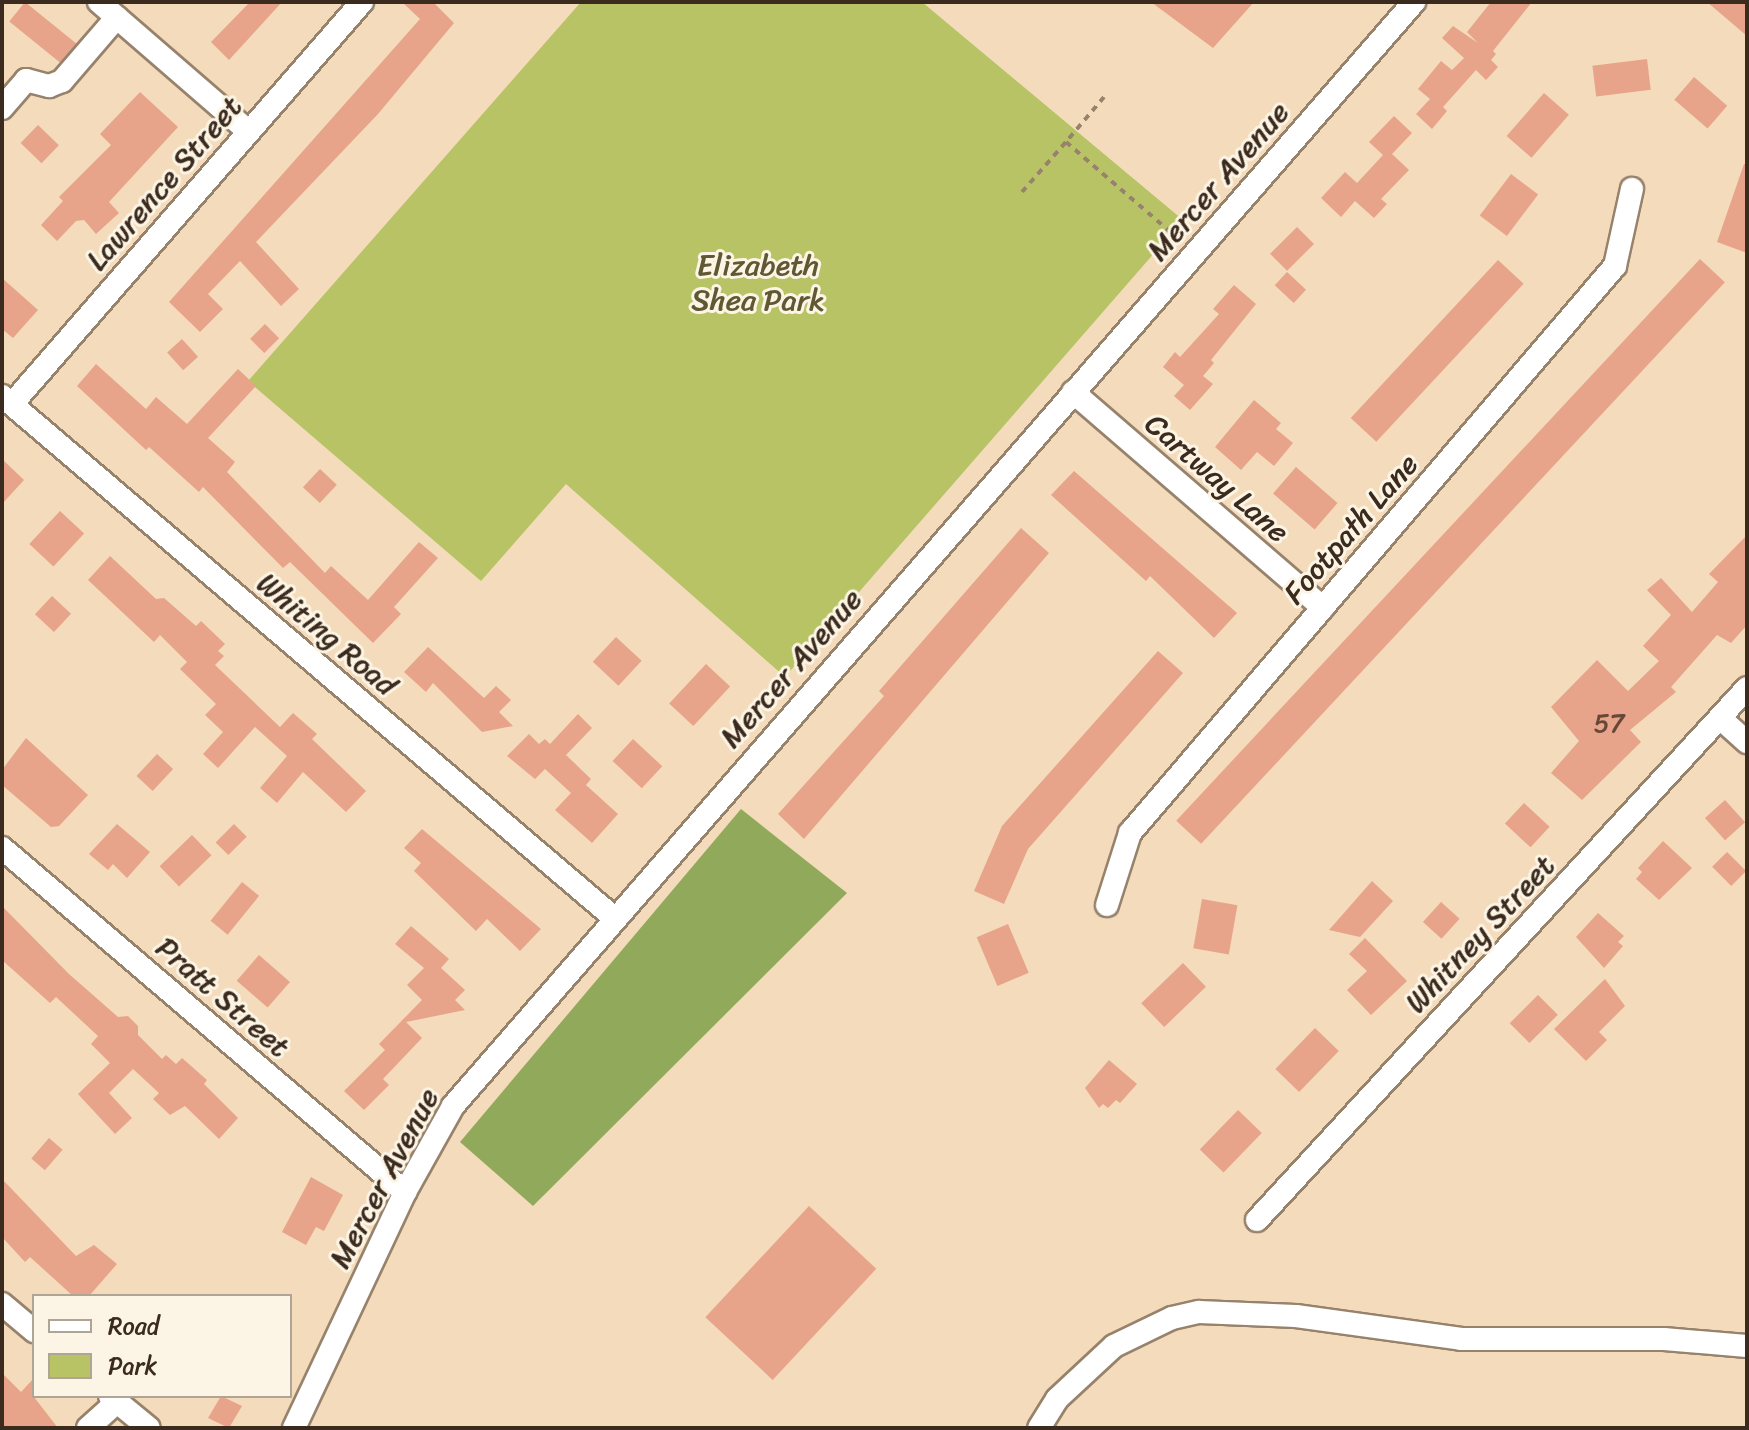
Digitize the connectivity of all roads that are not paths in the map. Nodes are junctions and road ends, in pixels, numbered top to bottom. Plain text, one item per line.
1 (99, 2) edge
2 (362, 2) edge
3 (1414, 2) edge
4 (117, 17) junction
5 (2, 108) edge
6 (248, 131) junction
7 (1632, 189) dead end
8 (1073, 392) junction
9 (7, 400) edge
10 (1323, 608) junction
11 (1747, 688) edge
12 (1720, 718) junction
13 (1747, 742) edge
14 (2, 848) edge
15 (1107, 905) dead end
16 (613, 917) junction
17 (405, 1192) junction
18 (1257, 1220) dead end
19 (2, 1304) edge
20 (32, 1329) edge
21 (1747, 1346) edge
22 (113, 1399) edge
23 (88, 1428) edge
24 (149, 1428) edge
25 (294, 1428) edge
26 (1039, 1428) edge

1 - 4 street
2 - 6 street, Lawrence Street
3 - 8 street, Mercer Avenue
4 - 5 street
4 - 6 street
6 - 9 street, Lawrence Street
7 - 10 street, Footpath Lane
8 - 10 street, Cartway Lane
8 - 16 street, Mercer Avenue
9 - 16 street, Whiting Road
10 - 15 street, Footpath Lane
11 - 12 street, Whitney Street
12 - 13 street
12 - 18 street, Whitney Street
14 - 17 street, Pratt Street
16 - 17 street, Mercer Avenue
17 - 25 street, Mercer Avenue
19 - 20 street
21 - 26 street
22 - 23 street
22 - 24 street

